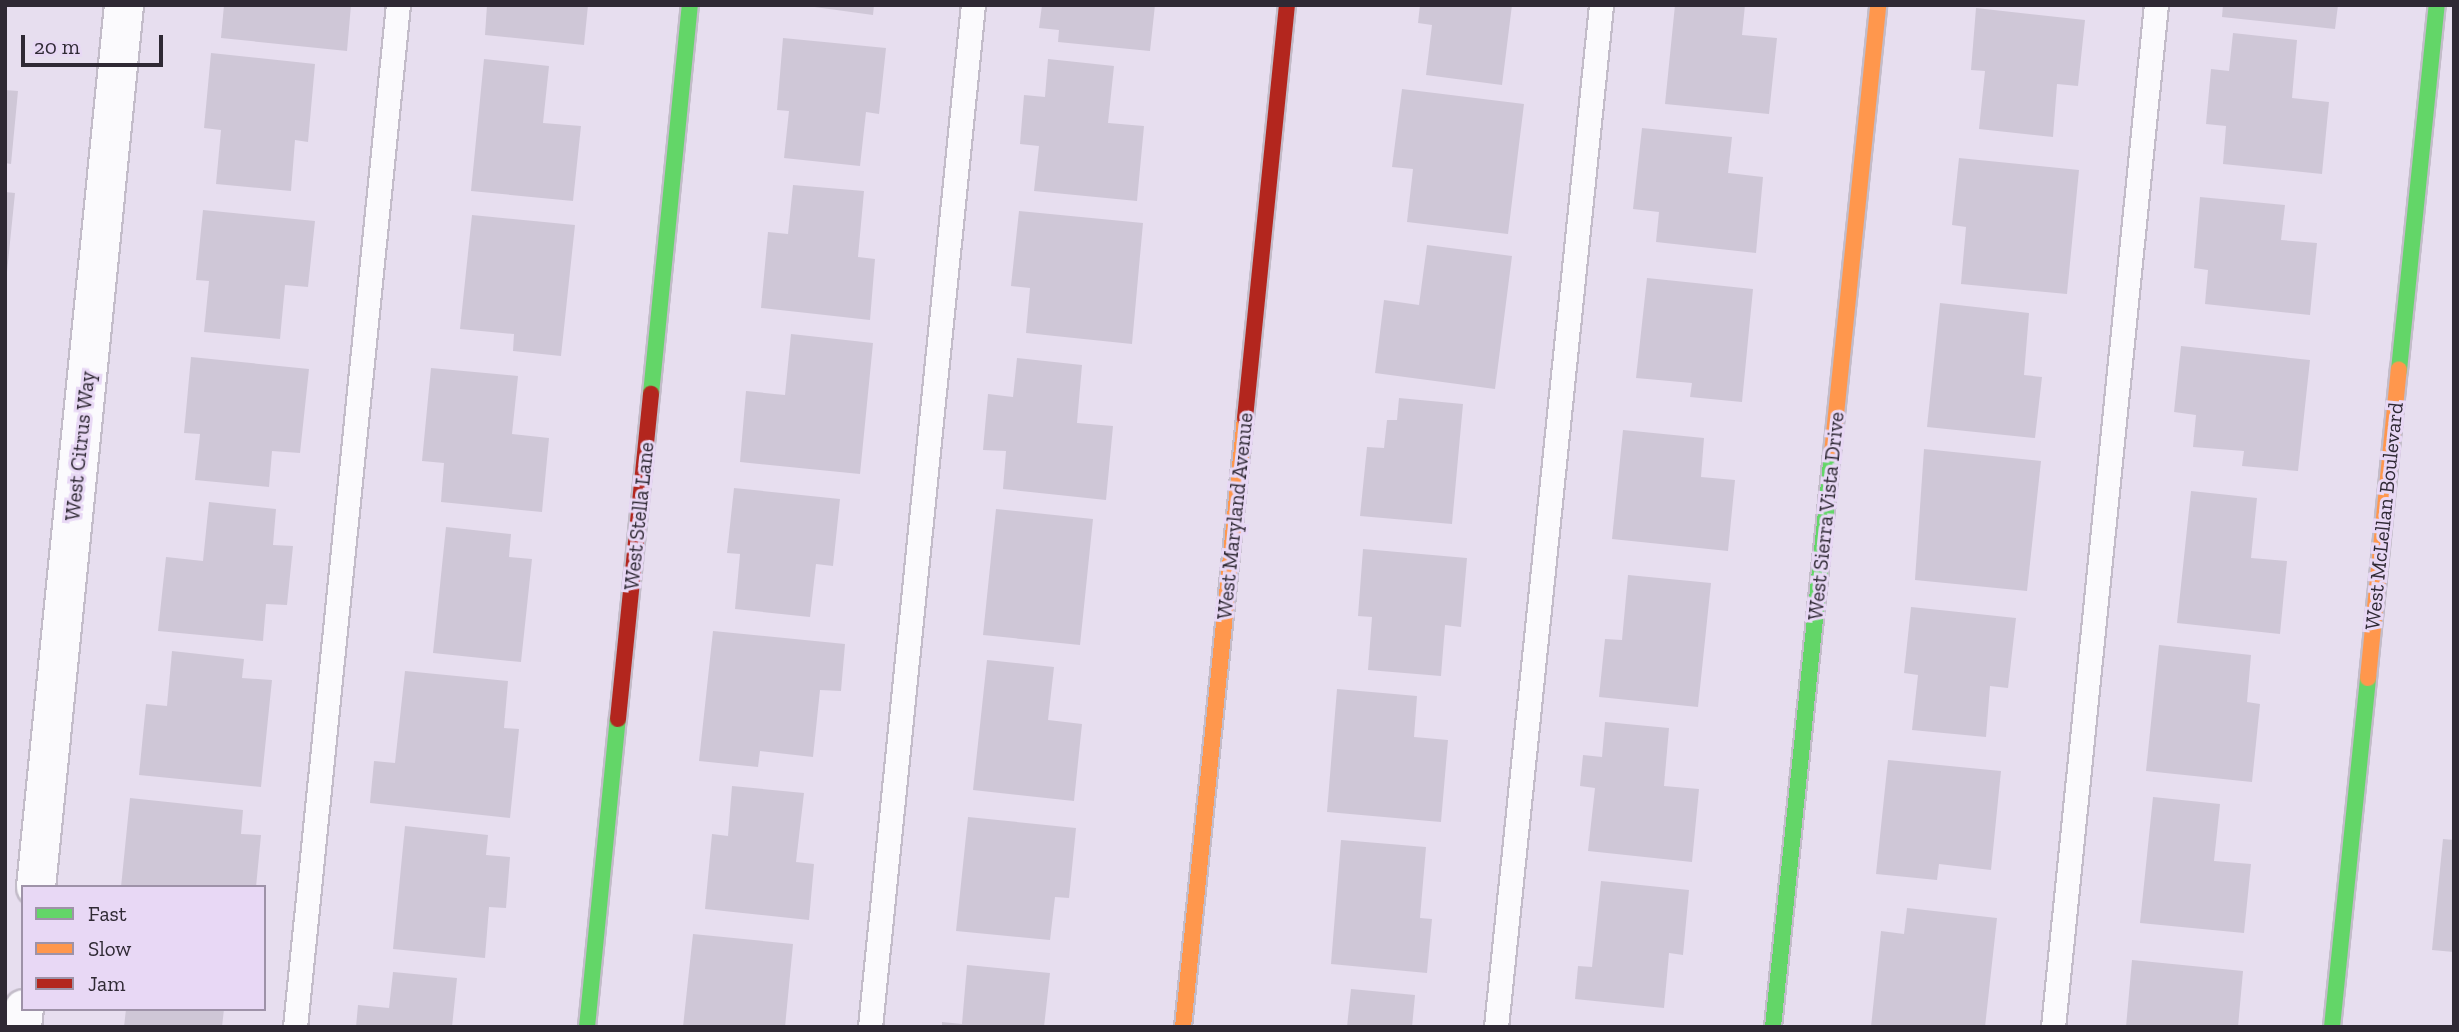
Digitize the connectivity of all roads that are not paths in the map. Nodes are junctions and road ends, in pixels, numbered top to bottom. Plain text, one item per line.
1 (124, 5) edge
2 (398, 5) edge
3 (690, 5) edge
4 (973, 5) edge
5 (1287, 5) edge
6 (1601, 5) edge
7 (1878, 5) edge
8 (2156, 5) edge
9 (2437, 5) edge
10 (36, 885) edge
11 (295, 1027) edge
12 (587, 1027) edge
13 (870, 1027) edge
14 (1183, 1027) edge
15 (1496, 1027) edge
16 (1773, 1027) edge
17 (2053, 1027) edge
18 (2332, 1027) edge

1 - 10 street, West Citrus Way
2 - 11 lane
3 - 12 street, West Stella Lane
4 - 13 lane
5 - 14 street, West Maryland Avenue
6 - 15 lane
7 - 16 street, West Sierra Vista Drive
8 - 17 lane
9 - 18 street, West McLellan Boulevard

